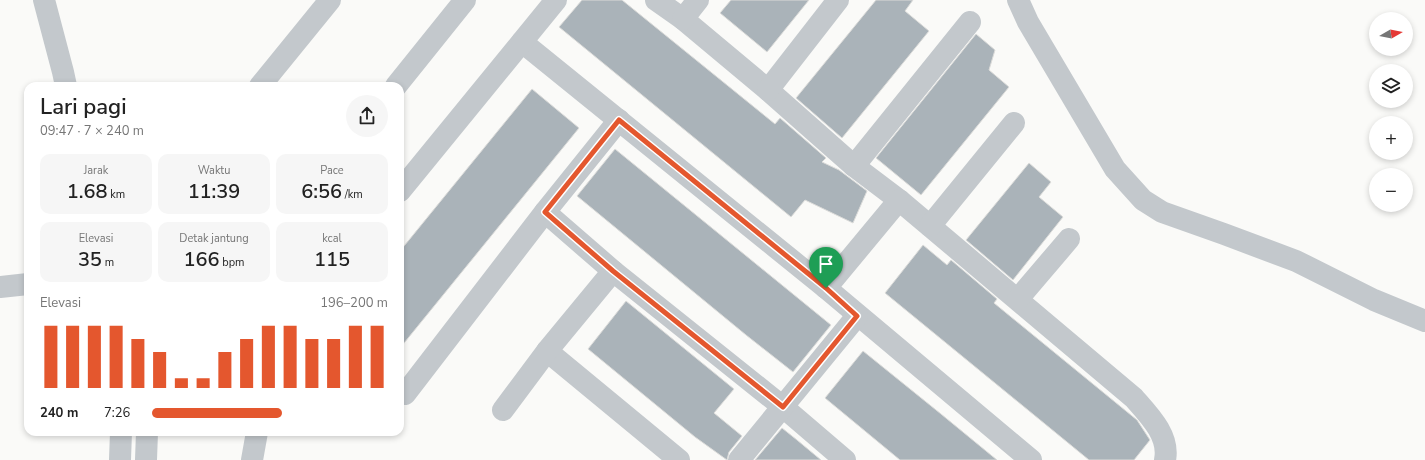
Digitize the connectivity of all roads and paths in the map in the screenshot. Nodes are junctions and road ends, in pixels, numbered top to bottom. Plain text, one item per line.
1 (44, 0) edge
2 (330, 0) edge
3 (465, 0) edge
4 (556, 0) edge
5 (656, 0) edge
6 (698, 0) edge
7 (838, 0) edge
8 (1018, 0) edge
9 (683, 19) junction
10 (970, 22) dead end
11 (522, 42) junction
12 (65, 82) edge
13 (263, 82) edge
14 (399, 82) edge
15 (768, 90) junction
16 (619, 120) junction
17 (1014, 123) dead end
18 (854, 166) junction
19 (404, 186) edge
20 (899, 200) junction
21 (545, 212) junction
22 (930, 226) junction
23 (1069, 239) dead end
24 (613, 271) junction
25 (24, 284) edge
26 (0, 287) edge
27 (826, 288) junction
28 (1018, 299) junction
29 (857, 316) junction
30 (1425, 321) edge
31 (547, 351) junction
32 (405, 394) dead end
33 (783, 407) junction
34 (503, 410) dead end
35 (121, 436) edge
36 (147, 436) edge
37 (256, 436) edge
38 (120, 460) edge
39 (146, 460) edge
40 (252, 460) edge
41 (679, 460) edge
42 (739, 460) edge
43 (845, 460) edge
44 (1031, 460) edge
45 (1165, 460) edge

1 - 12 street
2 - 13 street
3 - 14 street
4 - 11 street
5 - 9 street
6 - 9 street
7 - 15 street
8 - 30 street
9 - 15 street
10 - 18 street
11 - 16 street
11 - 19 street
15 - 18 street
16 - 21 street
16 - 27 street
17 - 22 street
18 - 20 street
20 - 22 street
20 - 27 street
21 - 24 street
21 - 32 street
22 - 28 street
23 - 28 street
24 - 31 street
24 - 33 street
25 - 26 street
27 - 29 street
28 - 45 street
29 - 33 street
29 - 44 street
31 - 34 street
31 - 41 street
33 - 42 street
33 - 43 street
35 - 38 street
36 - 39 street
37 - 40 street

